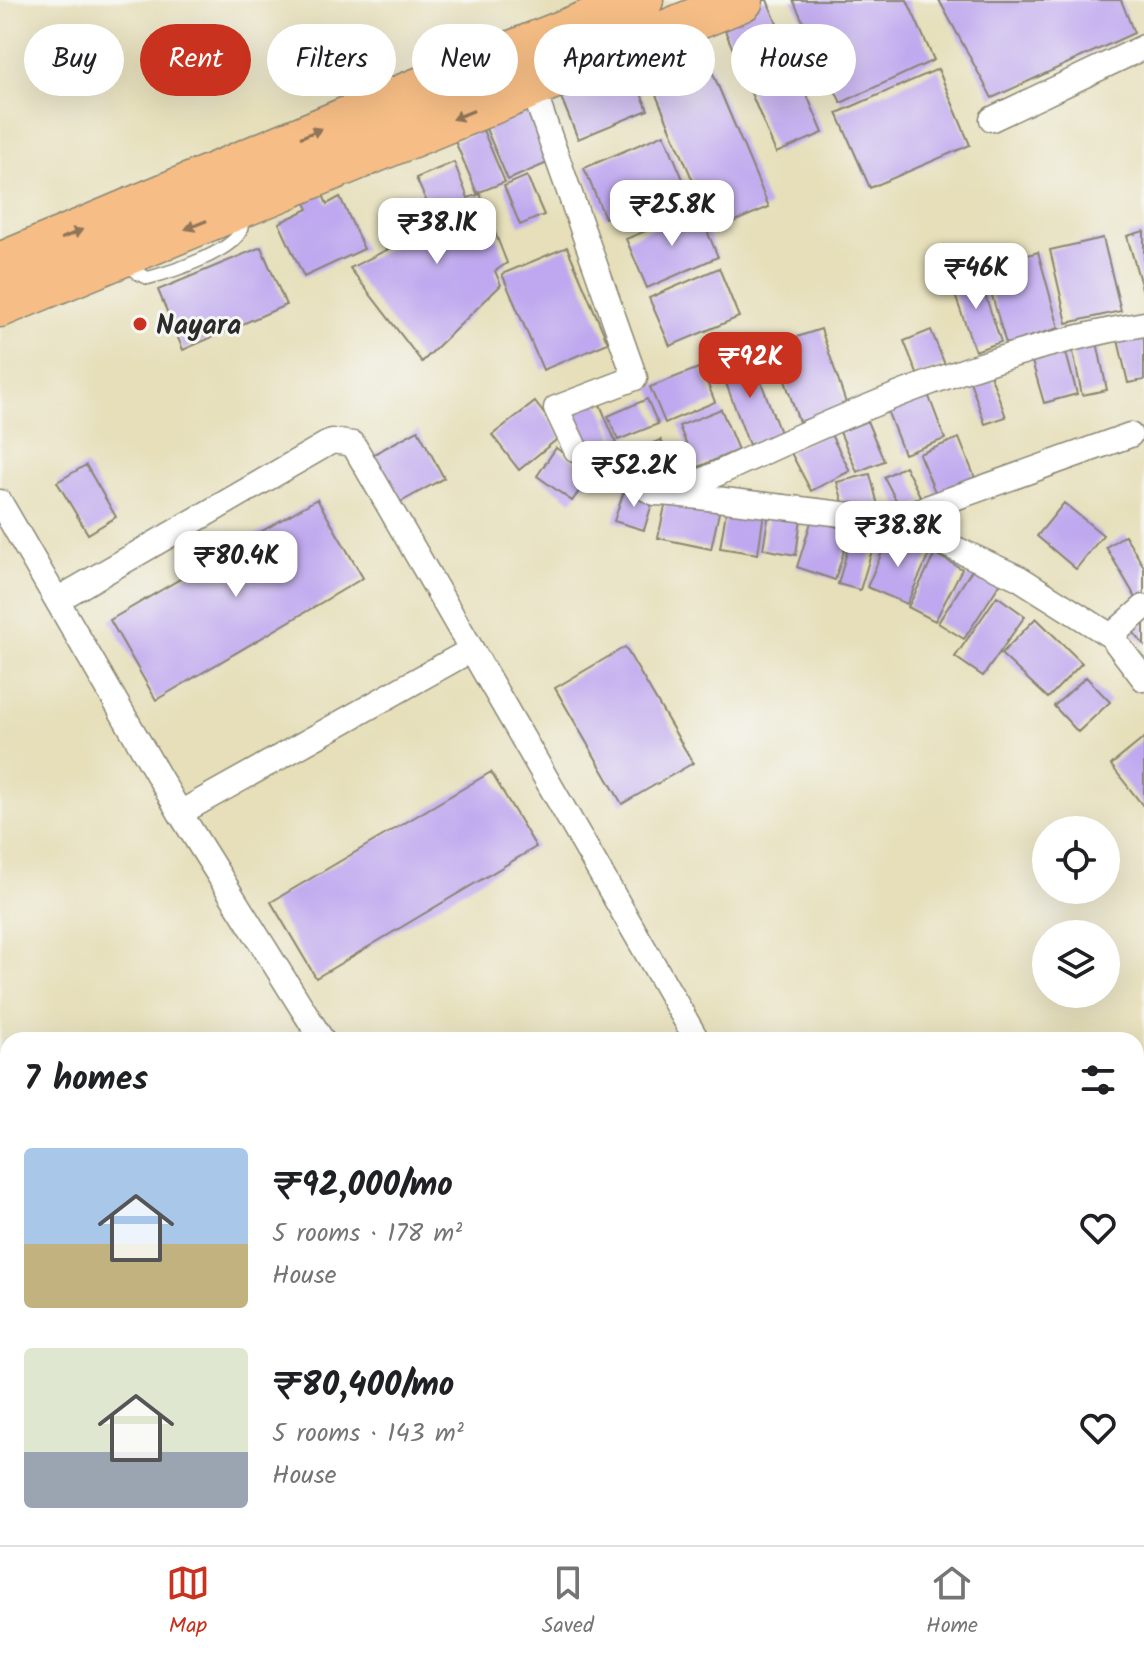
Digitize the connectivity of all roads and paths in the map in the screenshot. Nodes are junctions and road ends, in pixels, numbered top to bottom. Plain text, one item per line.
1 (642, 0) edge
2 (742, 0) edge
3 (1144, 47) edge
4 (526, 69) junction
5 (992, 119) dead end
6 (0, 264) edge
7 (0, 306) edge
8 (1144, 324) edge
9 (1130, 435) dead end
10 (674, 494) junction
11 (0, 502) edge
12 (893, 520) junction
13 (57, 600) junction
14 (1144, 607) edge
15 (1111, 636) junction
16 (471, 650) junction
17 (1144, 679) edge
18 (180, 813) junction
19 (317, 1032) edge
20 (692, 1032) edge

1 - 4 highway
2 - 4 highway
3 - 5 street
6 -> 4 highway
4 -> 7 highway
4 - 10 street
8 - 10 street
9 - 12 street
10 - 12 street
11 - 13 street
12 - 15 street
13 - 16 street
13 - 18 street
14 - 15 street
15 - 17 street
16 - 18 street
16 - 20 street
18 - 19 street

